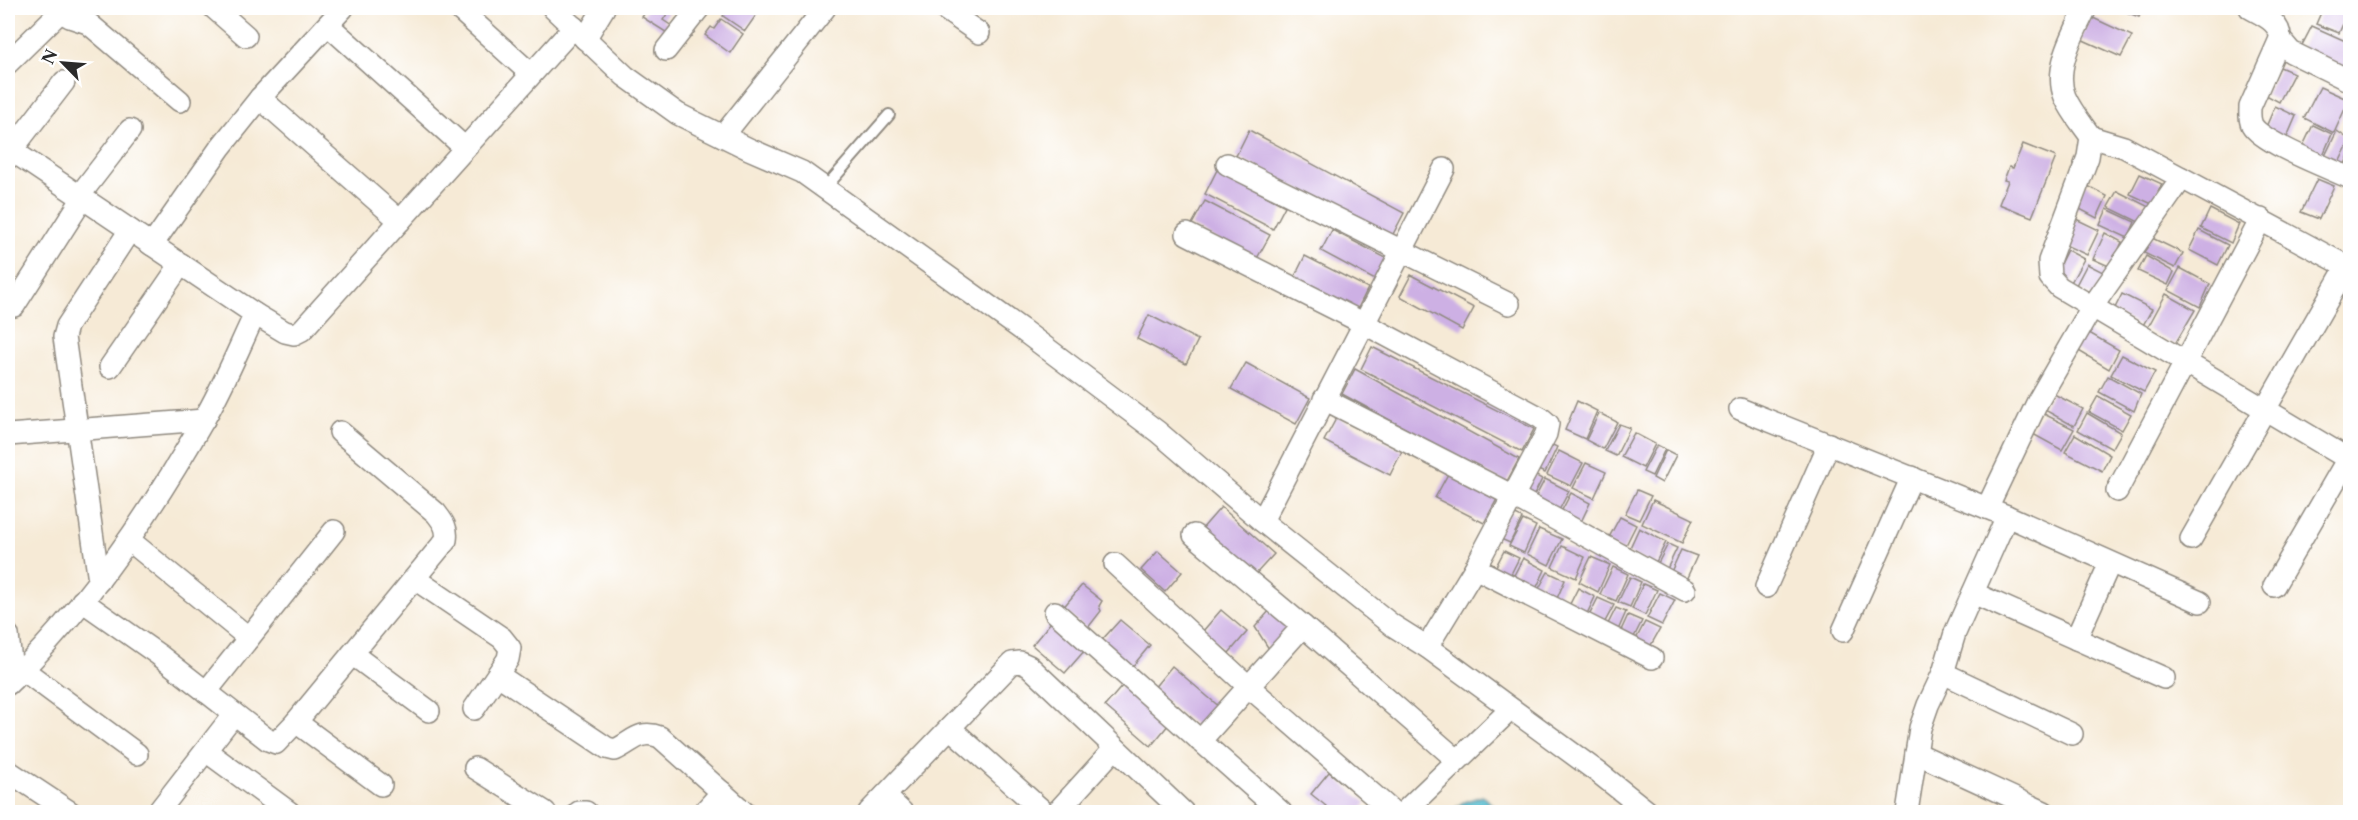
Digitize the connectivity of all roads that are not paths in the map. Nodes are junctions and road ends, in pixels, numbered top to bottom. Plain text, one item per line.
1 (343, 8) edge
2 (458, 8) edge
3 (553, 8) edge
4 (604, 8) edge
5 (699, 8) edge
6 (825, 8) edge
7 (943, 8) edge
8 (2086, 8) edge
9 (2250, 8) edge
10 (57, 10) edge
11 (222, 10) edge
12 (327, 25) junction
13 (580, 33) junction
14 (979, 33) dead end
15 (246, 36) dead end
16 (2280, 39) junction
17 (666, 50) dead end
18 (8, 63) edge
19 (531, 74) junction
20 (64, 81) dead end
21 (2350, 81) edge
22 (260, 98) junction
23 (180, 101) dead end
24 (889, 115) dead end
25 (130, 130) dead end
26 (723, 136) junction
27 (2091, 136) junction
28 (465, 148) junction
29 (11, 157) edge
30 (1227, 164) dead end
31 (1444, 169) dead end
32 (2182, 178) junction
33 (2350, 178) edge
34 (825, 188) junction
35 (81, 197) junction
36 (2261, 219) junction
37 (400, 221) junction
38 (130, 230) junction
39 (1187, 234) dead end
40 (152, 245) junction
41 (1402, 249) junction
42 (181, 264) junction
43 (2349, 267) edge
44 (1509, 304) dead end
45 (14, 306) dead end
46 (2092, 307) junction
47 (255, 314) junction
48 (1363, 323) junction
49 (2186, 361) junction
50 (110, 367) dead end
51 (1324, 399) junction
52 (1740, 409) dead end
53 (2266, 410) junction
54 (204, 420) junction
55 (76, 430) junction
56 (340, 432) dead end
57 (8, 435) edge
58 (1829, 444) junction
59 (2350, 458) edge
60 (1912, 477) junction
61 (2117, 491) dead end
62 (1513, 496) junction
63 (1987, 508) junction
64 (2007, 516) junction
65 (1262, 521) junction
66 (334, 531) dead end
67 (1194, 535) dead end
68 (2191, 539) dead end
69 (129, 540) junction
70 (2110, 563) junction
71 (1115, 564) dead end
72 (1475, 568) junction
73 (415, 579) junction
74 (99, 580) junction
75 (2274, 586) dead end
76 (1766, 587) dead end
77 (1685, 590) dead end
78 (1973, 593) junction
79 (82, 601) junction
80 (2200, 602) dead end
81 (1055, 612) dead end
82 (1303, 626) junction
83 (1843, 631) dead end
84 (8, 635) edge
85 (249, 638) junction
86 (2076, 639) junction
87 (1427, 647) junction
88 (352, 654) junction
89 (1652, 658) dead end
90 (1943, 673) junction
91 (498, 675) junction
92 (14, 677) edge
93 (2164, 678) dead end
94 (1248, 686) junction
95 (206, 692) junction
96 (474, 709) dead end
97 (1511, 709) junction
98 (429, 711) dead end
99 (234, 714) junction
100 (296, 722) junction
101 (950, 728) junction
102 (2072, 734) dead end
103 (1200, 741) junction
104 (1115, 748) junction
105 (206, 751) junction
106 (1916, 753) junction
107 (137, 754) dead end
108 (1457, 760) junction
109 (475, 768) dead end
110 (8, 771) edge
111 (381, 785) dead end
112 (722, 792) junction
113 (885, 796) junction
114 (1168, 808) edge
115 (169, 809) edge
116 (70, 813) edge
117 (289, 813) edge
118 (544, 813) edge
119 (579, 813) edge
120 (586, 813) edge
121 (704, 813) edge
122 (744, 813) edge
123 (869, 813) edge
124 (902, 813) edge
125 (1044, 813) edge
126 (1057, 813) edge
127 (1281, 813) edge
128 (1393, 813) edge
129 (1404, 813) edge
130 (1648, 813) edge
131 (1907, 813) edge
132 (2044, 813) edge

1 - 12 street
2 - 19 street
3 - 13 street
4 - 13 street
5 - 17 street
6 - 26 street
7 - 14 street
8 - 27 street
9 - 16 street
10 - 18 street
10 - 23 street
11 - 15 street
12 - 22 street
12 - 28 street
13 - 19 street
13 - 26 street
16 - 21 street
16 - 33 street
19 - 28 street
20 - 29 street
22 - 37 street
22 - 40 street
24 - 34 lane
25 - 35 street
26 - 34 street
27 - 32 street
27 - 46 street
28 - 37 street
29 - 35 street
30 - 41 street
31 - 41 street
32 - 36 street
32 - 46 street
34 - 65 street
35 - 38 street
35 - 45 street
36 - 43 street
36 - 49 street
37 - 47 street
38 - 40 street
38 - 55 street
39 - 48 street
40 - 42 street
41 - 44 street
41 - 48 street
42 - 47 street
42 - 50 street
43 - 53 street
46 - 49 street
46 - 63 street
47 - 54 street
48 - 51 street
48 - 62 street
49 - 53 street
49 - 61 street
51 - 62 street
51 - 65 street
52 - 58 street
53 - 59 street
53 - 68 street
54 - 55 street
54 - 69 street
55 - 57 street
55 - 74 street
56 - 73 street
58 - 60 street
58 - 76 street
59 - 75 street
60 - 63 street
60 - 83 street
62 - 72 street
62 - 77 street
63 - 64 street
64 - 70 street
64 - 78 street
65 - 87 street
66 - 85 street
67 - 82 street
69 - 74 street
69 - 85 street
70 - 80 street
70 - 86 street
71 - 94 street
72 - 87 street
72 - 89 street
73 - 88 street
73 - 91 street
74 - 79 street
78 - 86 street
78 - 90 street
79 - 92 street
79 - 95 street
81 - 103 street
82 - 94 street
82 - 108 street
84 - 92 street
85 - 95 street
86 - 93 street
87 - 97 street
88 - 98 street
88 - 100 street
90 - 102 street
90 - 106 street
91 - 96 street
91 - 112 street
92 - 107 street
94 - 103 street
94 - 128 street
95 - 99 street
97 - 108 street
97 - 130 street
99 - 100 street
99 - 105 street
100 - 111 street
101 - 104 street
101 - 113 street
101 - 125 street
103 - 127 street
104 - 114 street
104 - 126 street
105 - 115 street
105 - 117 street
106 - 131 street
106 - 132 street
108 - 129 street
109 - 118 street
110 - 116 street
112 - 121 street
112 - 122 street
113 - 123 street
113 - 124 street
119 - 120 street

